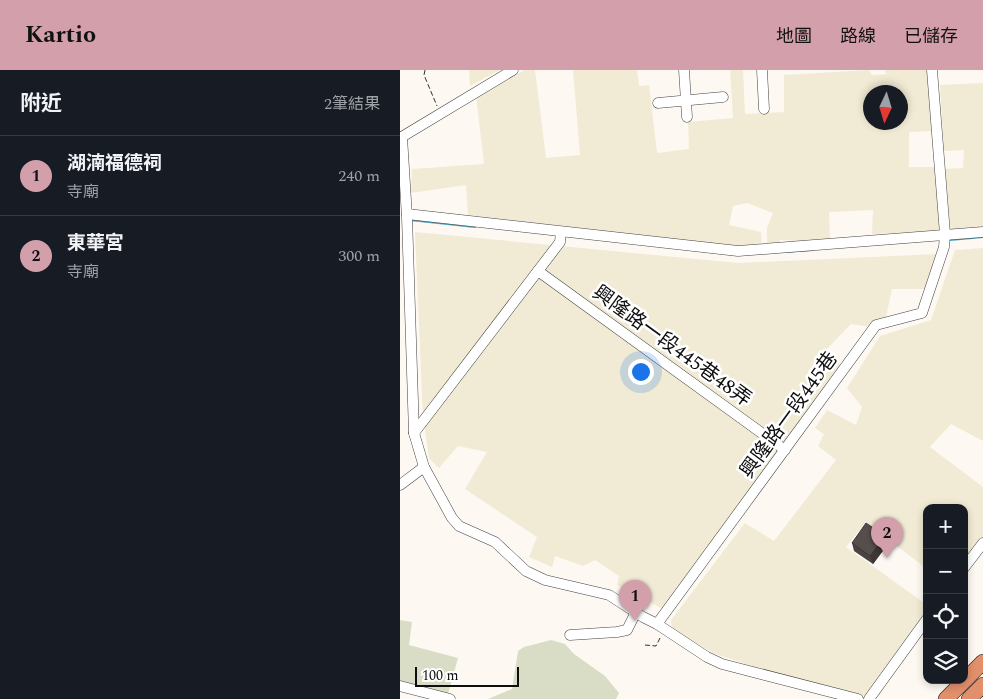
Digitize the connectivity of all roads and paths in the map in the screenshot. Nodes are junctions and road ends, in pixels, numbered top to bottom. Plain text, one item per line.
1 (425, 70) edge
2 (513, 70) edge
3 (684, 70) edge
4 (762, 70) edge
5 (932, 70) edge
6 (723, 97) dead end
7 (686, 101) junction
8 (658, 103) dead end
9 (764, 109) dead end
10 (440, 113) junction
11 (687, 118) dead end
12 (401, 138) edge
13 (407, 218) junction
14 (983, 232) edge
15 (561, 235) junction
16 (944, 238) junction
17 (538, 271) junction
18 (414, 433) junction
19 (785, 450) junction
20 (424, 467) junction
21 (400, 484) edge
22 (983, 543) edge
23 (968, 563) edge
24 (636, 612) junction
25 (923, 625) edge
26 (661, 626) junction
27 (570, 635) dead end
28 (645, 645) dead end
29 (983, 662) edge
30 (983, 684) edge
31 (400, 686) edge
32 (450, 699) edge
33 (858, 699) edge
34 (869, 699) edge
35 (946, 699) edge
36 (969, 699) edge

1 - 10 path
2 - 10 street
3 - 7 street
4 - 9 street
5 - 16 street
6 - 7 street
7 - 8 street
7 - 11 street
10 - 12 street
12 - 13 street
13 - 15 street
13 - 18 street
14 - 16 street
15 - 16 street
15 - 17 street
16 - 19 street, 興隆路一段445巷
17 - 18 street
17 - 19 street, 興隆路一段445巷48弄
18 - 20 street
19 - 26 street, 興隆路一段445巷
20 - 21 street
20 - 24 street
22 - 23 street
24 - 26 street
24 - 27 street
25 - 34 street
26 - 28 path
26 - 33 street
29 - 35 highway
30 - 36 highway
31 - 32 street

